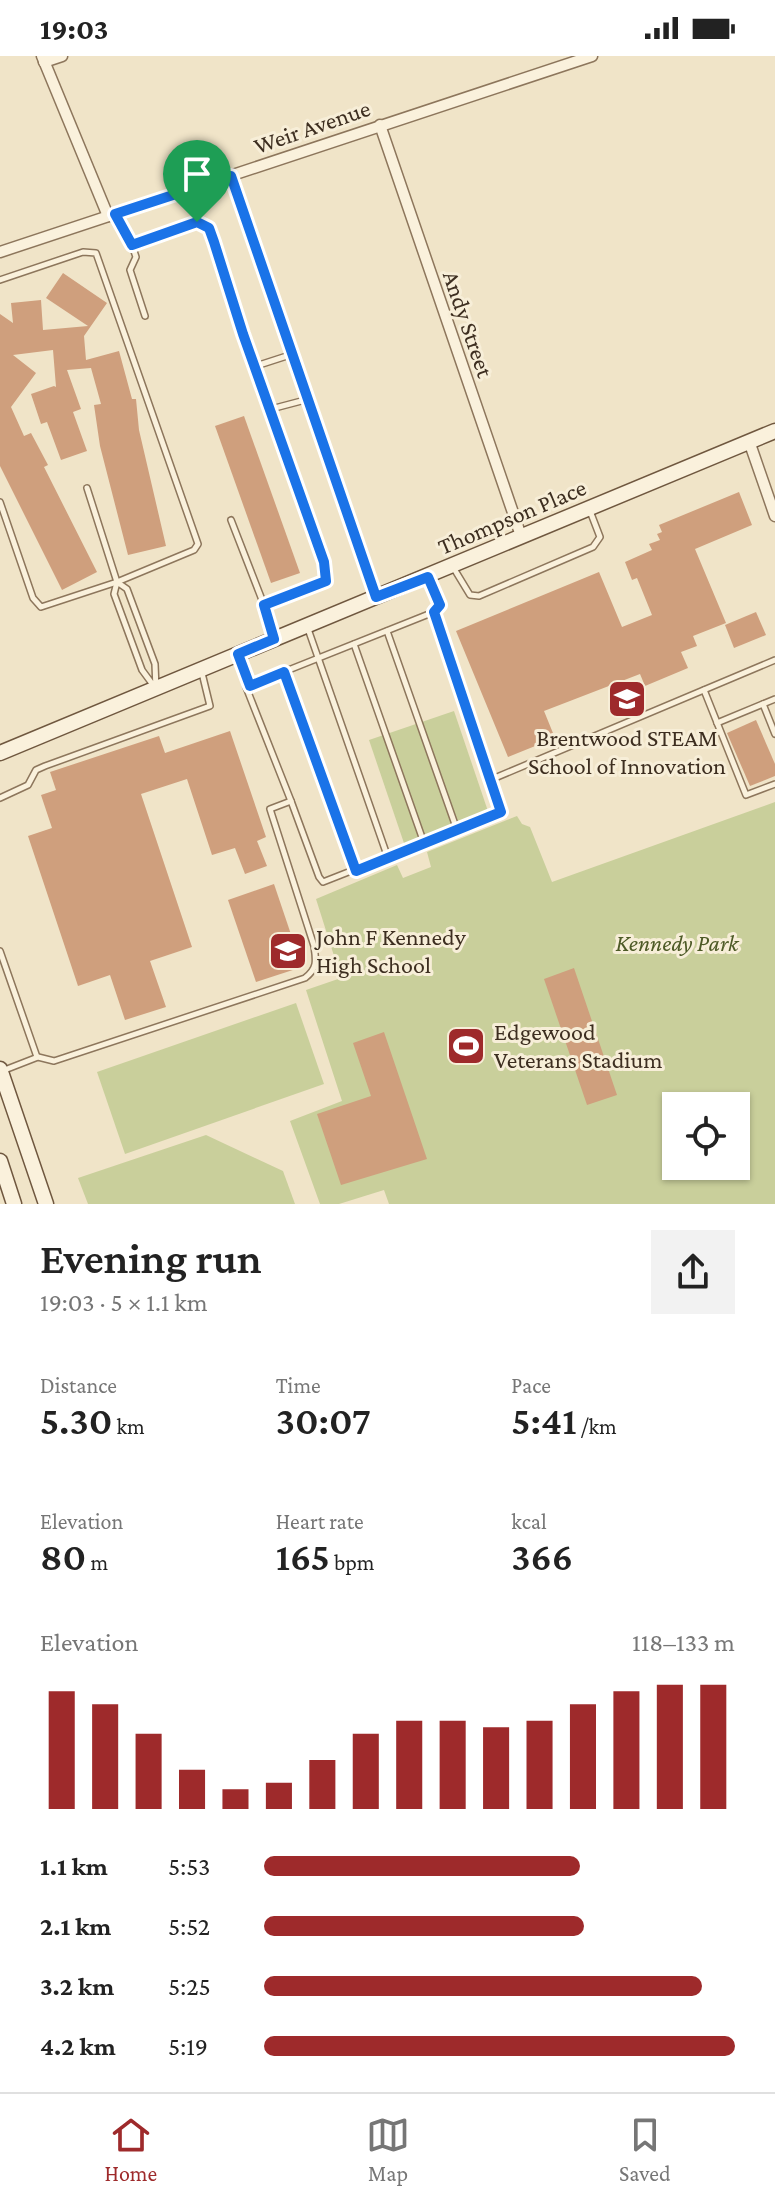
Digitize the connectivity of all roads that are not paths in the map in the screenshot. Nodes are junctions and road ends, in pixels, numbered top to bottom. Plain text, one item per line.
1 (62, 56) edge
2 (592, 56) edge
3 (43, 59) edge
4 (380, 125) junction
5 (231, 176) junction
6 (111, 215) junction
7 (132, 245) junction
8 (0, 252) edge
9 (0, 280) edge
10 (145, 316) dead end
11 (294, 354) junction
12 (256, 366) junction
13 (309, 399) junction
14 (271, 409) junction
15 (775, 431) edge
16 (749, 441) junction
17 (87, 488) dead end
18 (0, 502) edge
19 (589, 509) junction
20 (775, 516) edge
21 (231, 520) dead end
22 (521, 536) junction
23 (453, 566) junction
24 (428, 577) junction
25 (117, 582) junction
26 (376, 597) junction
27 (264, 605) junction
28 (434, 612) junction
29 (307, 626) junction
30 (387, 631) junction
31 (274, 639) junction
32 (354, 644) junction
33 (238, 654) junction
34 (320, 658) junction
35 (775, 660) edge
36 (201, 671) junction
37 (284, 672) junction
38 (248, 686) junction
39 (156, 689) junction
40 (704, 690) junction
41 (775, 699) edge
42 (763, 704) junction
43 (717, 723) junction
44 (775, 734) edge
45 (1, 751) edge
46 (490, 780) junction
47 (775, 784) edge
48 (0, 798) edge
49 (291, 801) junction
50 (457, 830) junction
51 (424, 843) junction
52 (388, 858) junction
53 (356, 871) junction
54 (0, 951) edge
55 (37, 1057) junction
56 (0, 1070) edge
57 (0, 1161) edge
58 (14, 1204) edge
59 (46, 1204) edge

1 - 3 street
2 - 4 street, Weir Avenue
3 - 6 street
4 - 5 street, Weir Avenue
4 - 22 street, Andy Street
5 - 6 street, Weir Avenue
5 - 11 street
6 - 7 lane
6 - 8 street, Weir Avenue
7 - 10 lane
7 - 12 lane
9 - 25 lane
11 - 12 lane
11 - 13 street
12 - 14 lane
13 - 14 lane
13 - 26 street
14 - 27 lane
15 - 16 street, Thompson Place
16 - 19 street, Thompson Place
16 - 20 street
17 - 25 lane
18 - 25 lane
19 - 22 street, Thompson Place
19 - 23 lane
21 - 27 lane
22 - 23 street, Thompson Place
23 - 24 street, Thompson Place
24 - 26 street, Thompson Place
24 - 28 lane
25 - 39 lane
25 - 39 lane
26 - 29 street, Thompson Place
27 - 31 lane
28 - 30 lane
28 - 46 lane
29 - 31 street, Thompson Place
29 - 34 lane
30 - 32 lane
30 - 50 lane
31 - 33 street, Thompson Place
32 - 34 lane
32 - 51 lane
33 - 36 street, Thompson Place
33 - 38 lane
34 - 37 lane
34 - 52 lane
35 - 40 lane
36 - 39 street, Thompson Place
36 - 48 lane
37 - 38 lane
37 - 53 lane
38 - 49 lane
39 - 45 street, Thompson Place
40 - 43 lane
40 - 46 lane
41 - 42 lane
42 - 43 lane
42 - 44 lane
43 - 47 lane
46 - 50 lane
49 - 53 lane
49 - 55 lane
50 - 51 lane
51 - 52 lane
52 - 53 lane
54 - 55 lane
55 - 56 lane
56 - 59 street
57 - 58 street

